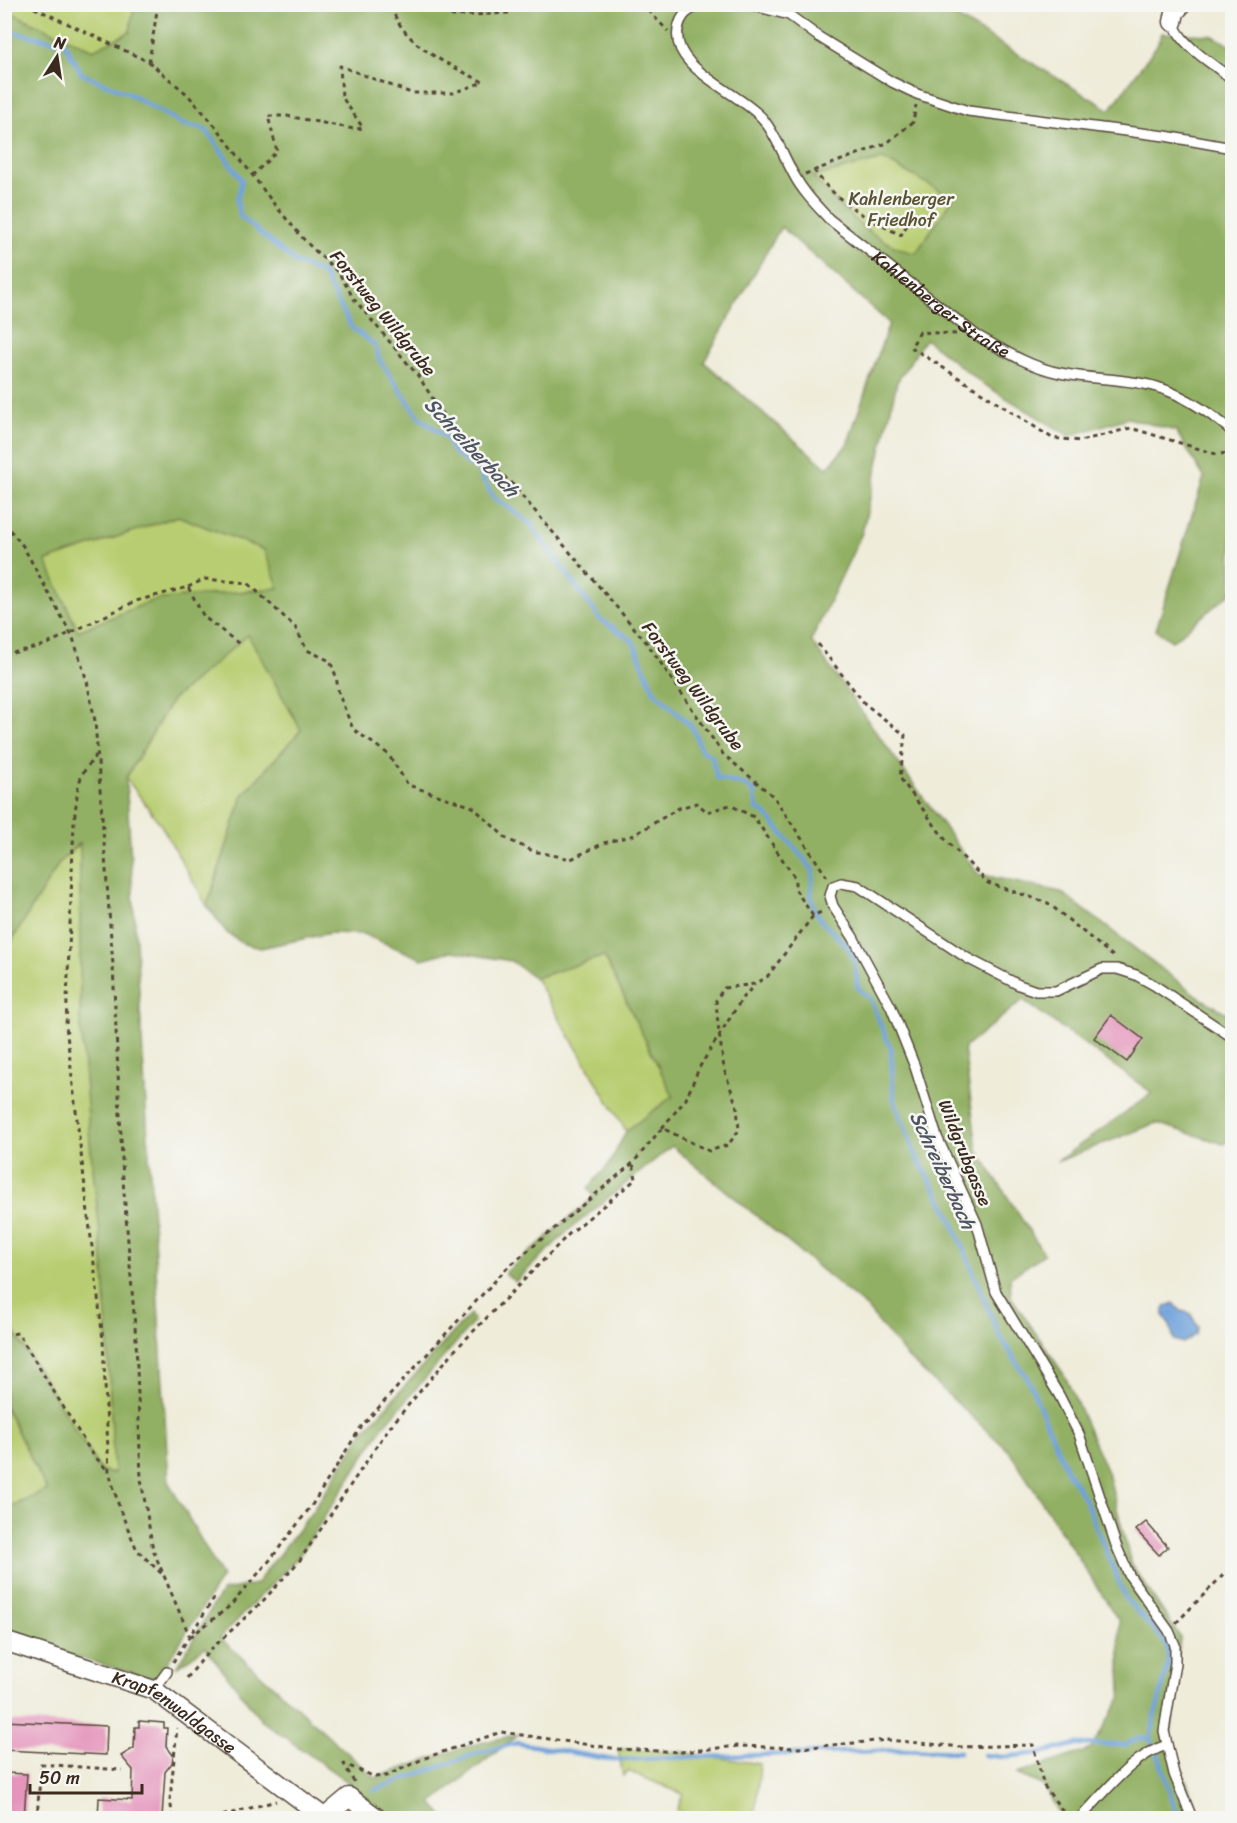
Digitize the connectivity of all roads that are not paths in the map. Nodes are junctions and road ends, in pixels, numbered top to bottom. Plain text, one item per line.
1 (707, 4) edge
2 (747, 4) edge
3 (1182, 4) edge
4 (1173, 22) joint
5 (1233, 79) edge
6 (1233, 148) edge
7 (1233, 431) edge
8 (1233, 1037) edge
9 (4, 1641) edge
10 (167, 1672) dead end
11 (154, 1690) junction
12 (1163, 1746) junction
13 (325, 1818) edge
14 (377, 1818) edge
15 (1080, 1818) edge
16 (1192, 1818) edge

1 - 7 lane, Kahlenberger Straße
2 - 6 lane
3 - 4 street
4 - 5 lane
8 - 12 lane, Wildgrubgasse
9 - 11 street, Krapfenwaldgasse
10 - 11 lane
11 - 13 street, Krapfenwaldgasse
12 - 15 lane
12 - 16 lane, Wildgrubgasse
13 - 14 street

